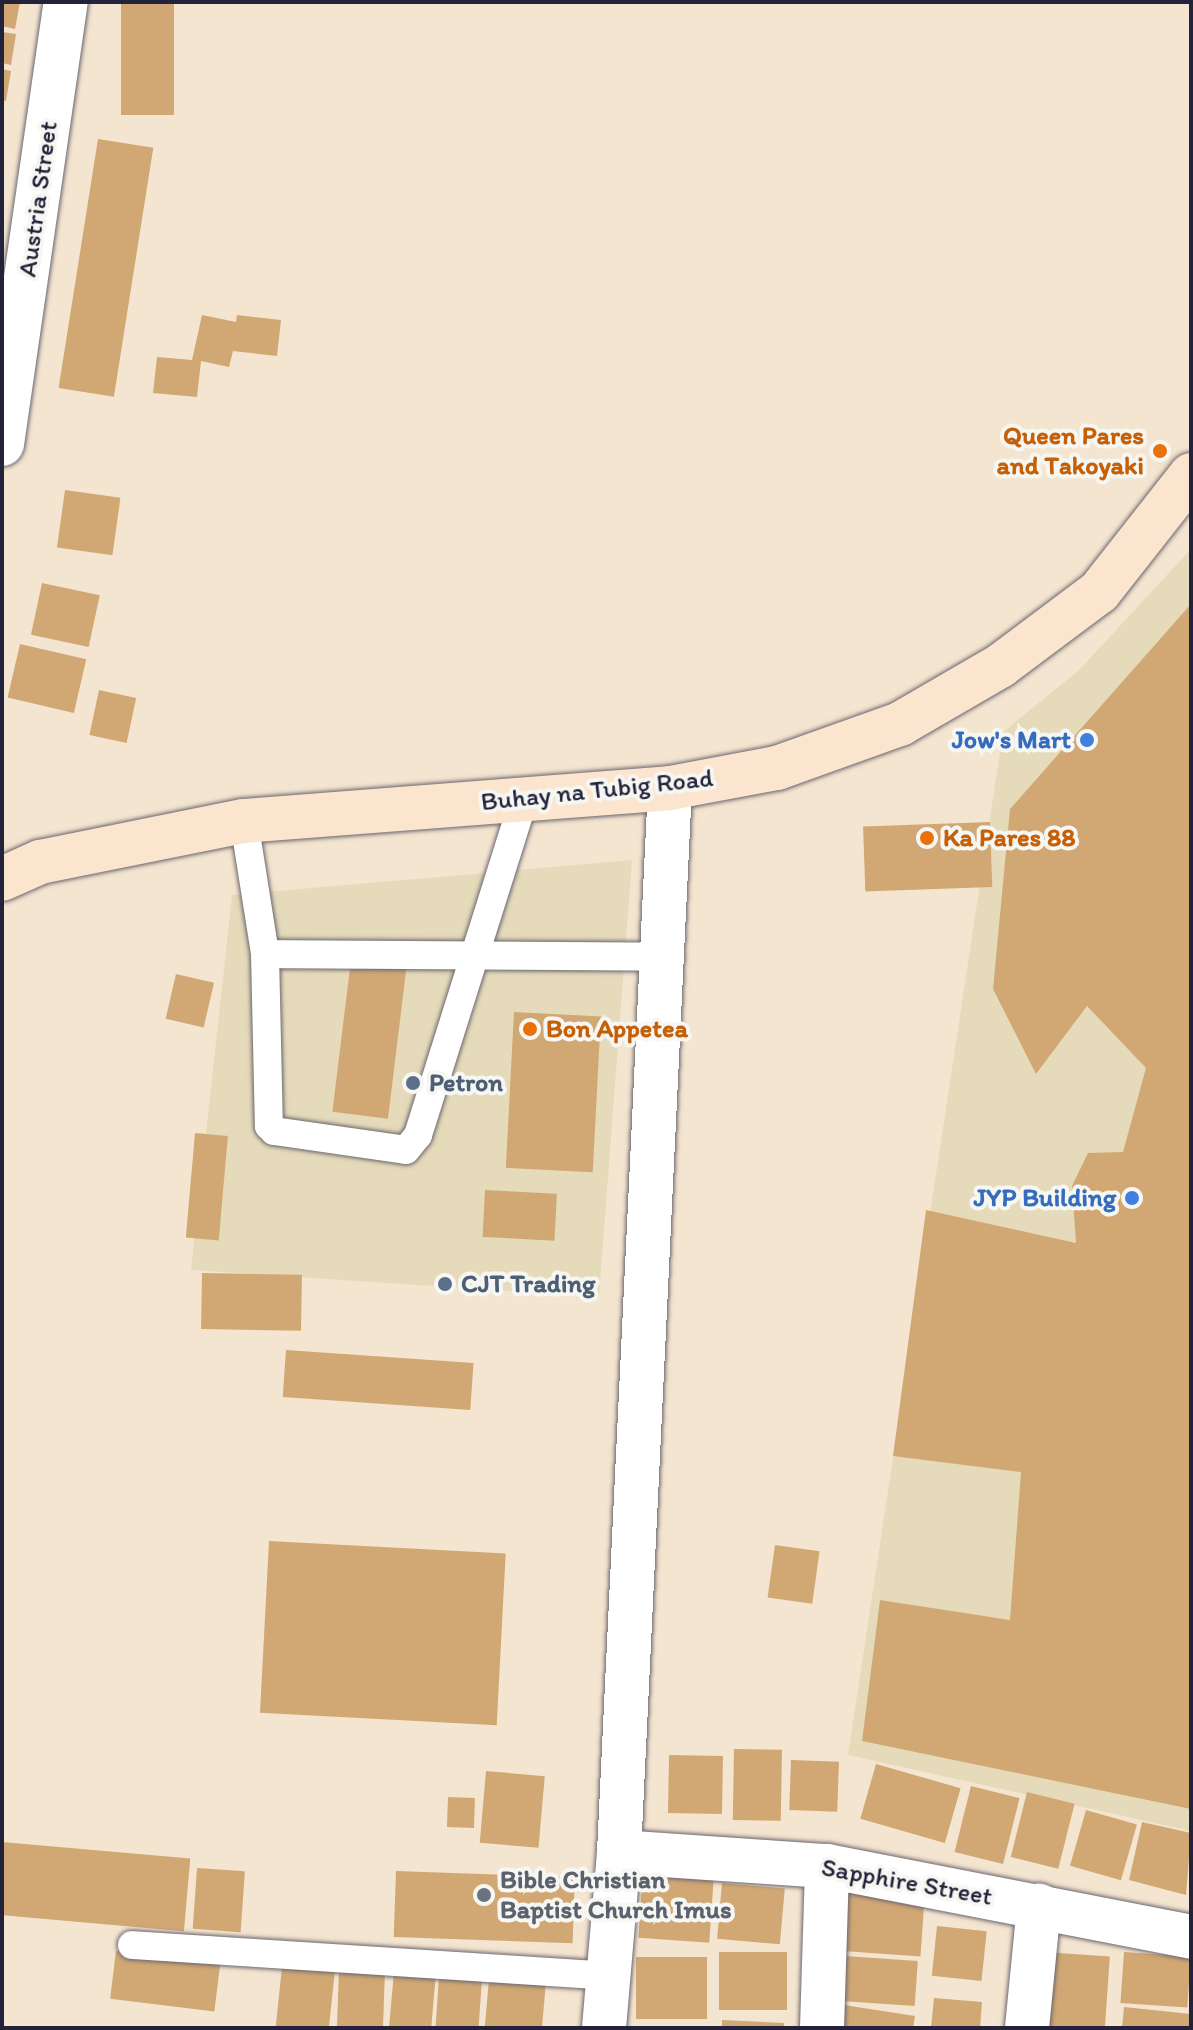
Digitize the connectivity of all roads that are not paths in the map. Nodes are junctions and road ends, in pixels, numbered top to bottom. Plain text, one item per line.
1 (66, 2) edge
2 (2, 444) edge
3 (1191, 475) edge
4 (670, 788) junction
5 (524, 799) junction
6 (244, 821) junction
7 (2, 879) edge
8 (265, 954) junction
9 (478, 957) junction
10 (661, 957) junction
11 (619, 1852) junction
12 (827, 1866) junction
13 (1039, 1906) junction
14 (1191, 1937) edge
15 (132, 1945) dead end
16 (609, 1976) junction
17 (604, 2028) edge
18 (822, 2028) edge
19 (1027, 2028) edge

1 - 2 street, Austria Street
3 - 4 main road, Buhay na Tubig Road
4 - 5 main road, Buhay na Tubig Road
4 - 10 street
5 - 6 main road, Buhay na Tubig Road
5 - 9 lane
6 - 7 main road, Buhay na Tubig Road
6 - 8 lane
8 - 9 lane
8 - 9 lane
9 - 10 lane
10 - 11 street
11 - 12 street, Sapphire Street
11 - 16 street
12 - 13 street, Sapphire Street
12 - 18 street
13 - 14 street, Sapphire Street
13 - 19 street
15 - 16 lane
16 - 17 street

